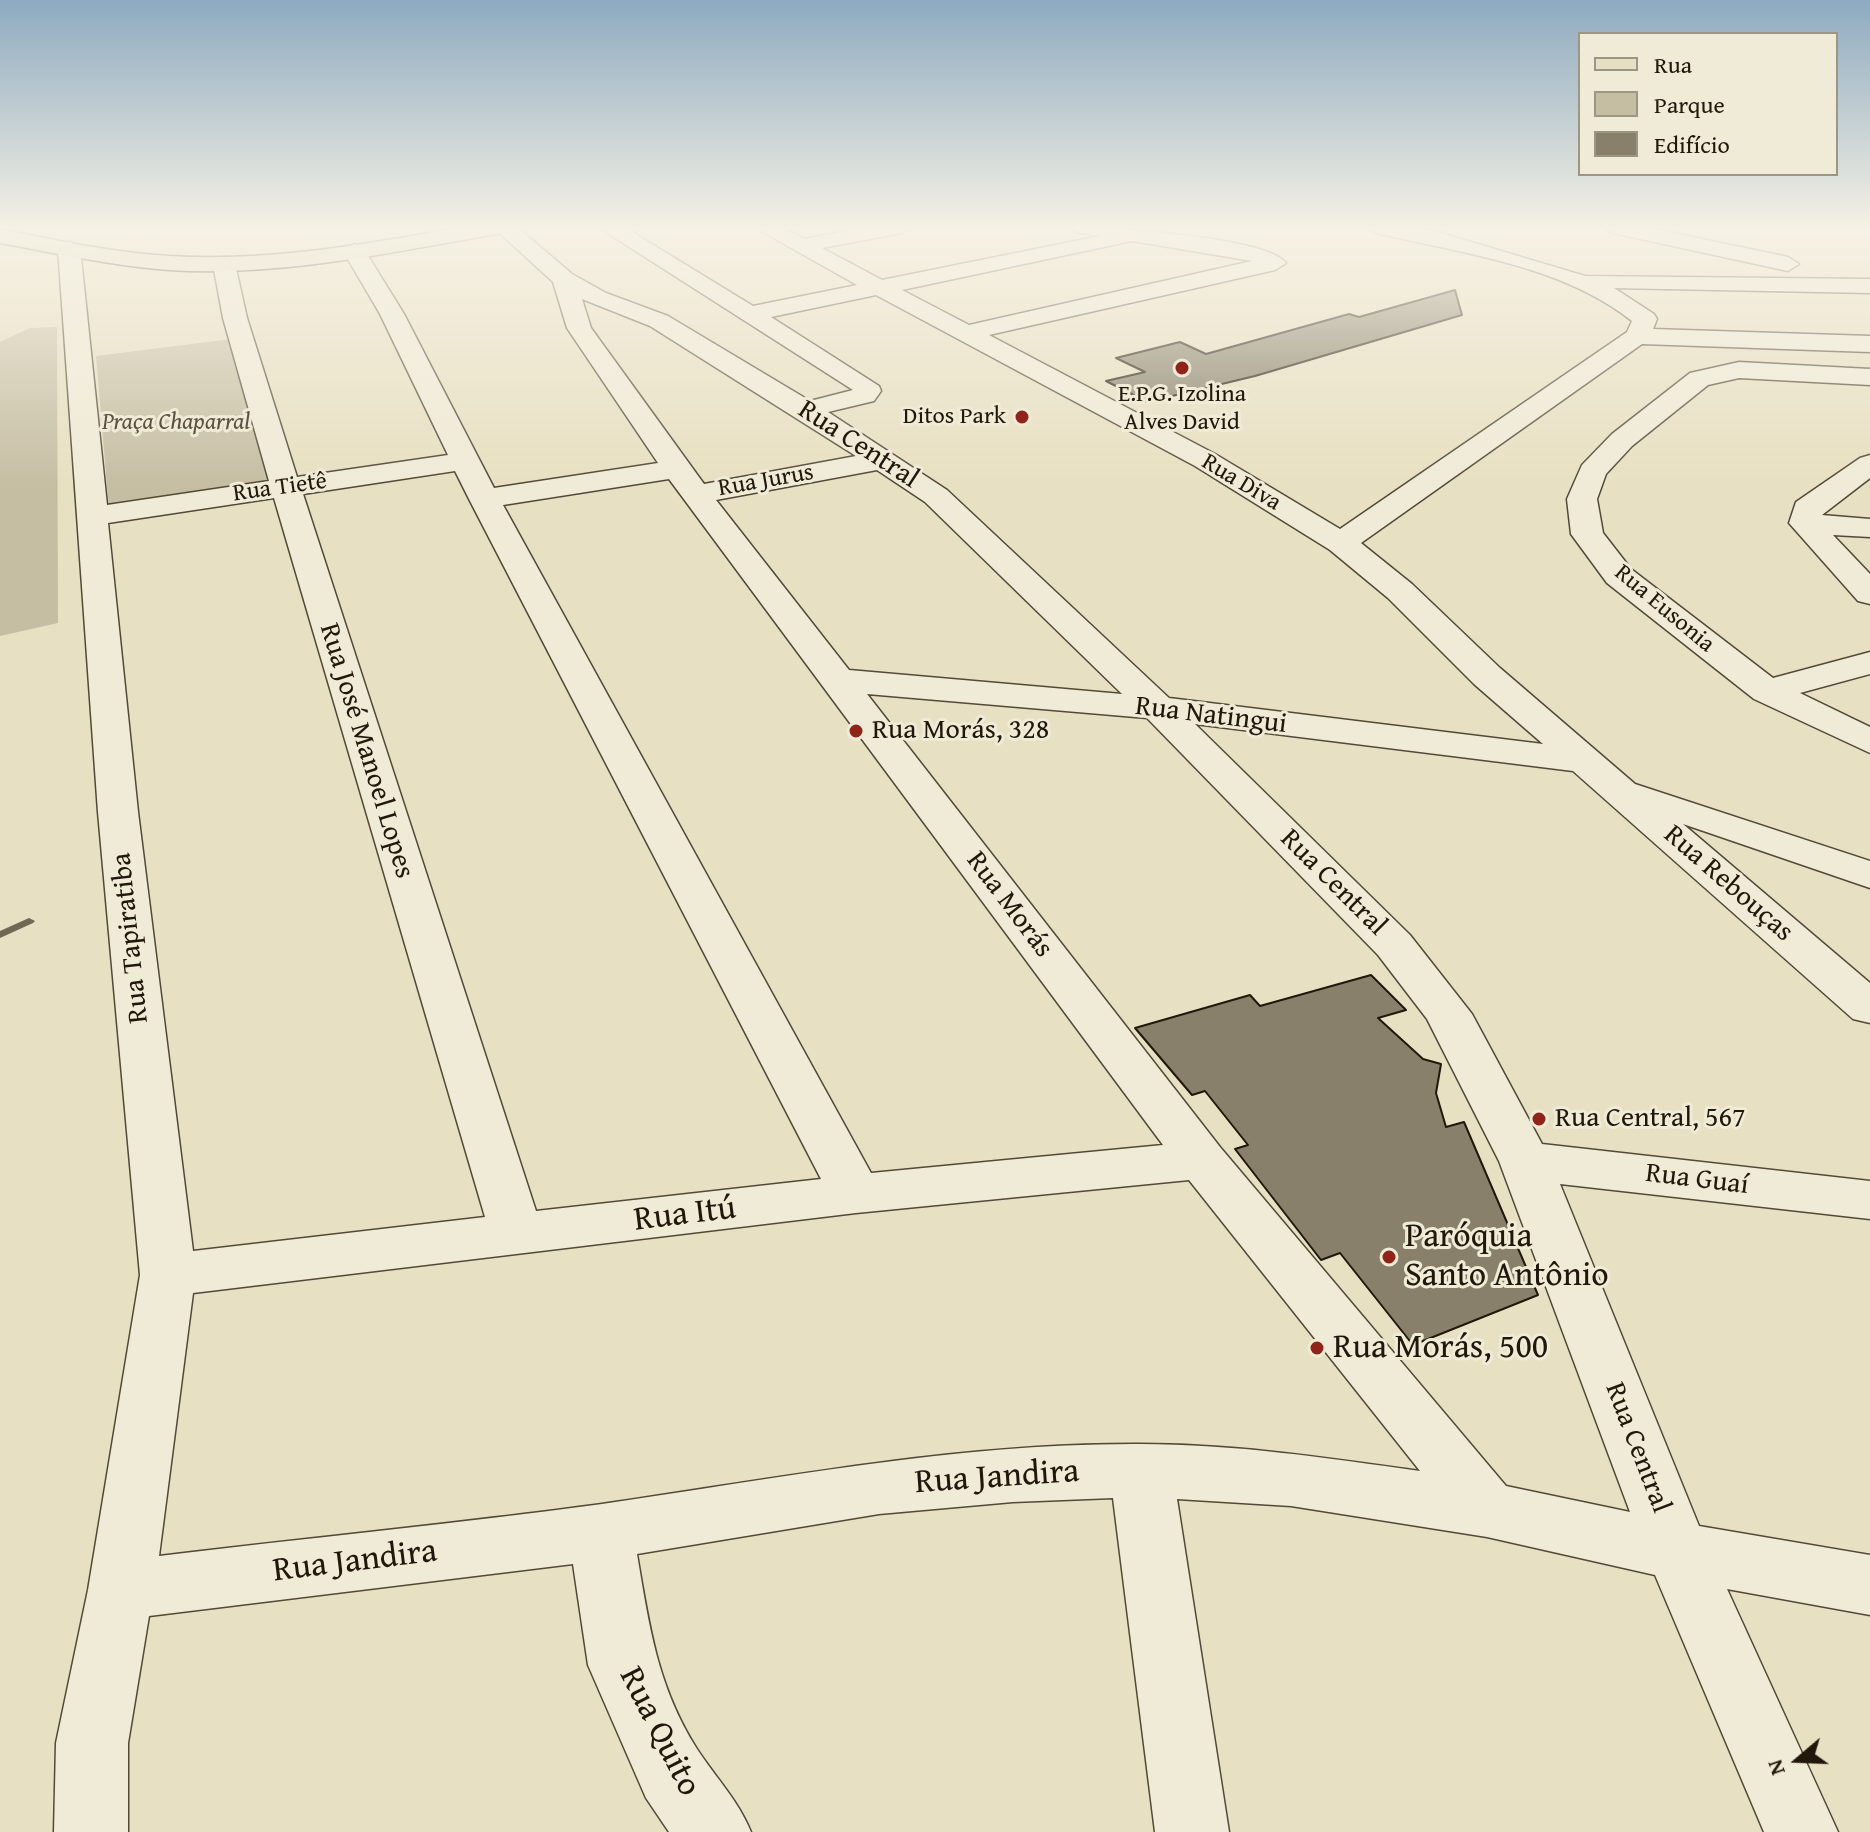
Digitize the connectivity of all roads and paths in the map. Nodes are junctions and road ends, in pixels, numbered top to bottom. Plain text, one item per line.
1 (76, 312) edge
2 (234, 312) edge
3 (391, 312) edge
4 (574, 312) edge
5 (629, 312) edge
6 (633, 312) edge
7 (926, 312) edge
8 (1058, 312) edge
9 (1639, 312) edge
10 (753, 313) edge
11 (579, 328) junction
12 (966, 333) junction
13 (1637, 336) junction
14 (1870, 344) edge
15 (1870, 377) edge
16 (806, 410) junction
17 (883, 460) junction
18 (465, 461) junction
19 (1870, 464) edge
20 (687, 481) junction
21 (288, 487) junction
22 (484, 499) junction
23 (95, 516) junction
24 (1805, 523) junction
25 (1870, 528) edge
26 (1341, 543) junction
27 (1870, 594) edge
28 (1870, 663) edge
29 (837, 680) junction
30 (1767, 691) junction
31 (1158, 708) junction
32 (1870, 742) edge
33 (1599, 774) junction
34 (1866, 870) edge
35 (1870, 1008) edge
36 (1202, 1160) junction
37 (1525, 1161) junction
38 (856, 1194) junction
39 (1870, 1200) edge
40 (517, 1235) junction
41 (168, 1275) junction
42 (1141, 1470) junction
43 (1487, 1509) junction
44 (601, 1532) junction
45 (1677, 1551) junction
46 (1870, 1585) edge
47 (121, 1590) junction
48 (91, 1832) edge
49 (714, 1832) edge
50 (1192, 1832) edge
51 (1801, 1832) edge

1 - 23 street, Rua Tapiratiba
2 - 21 street, Rua José Manoel Lopes
3 - 18 street
4 - 11 street, Rua Morás
5 - 11 street
6 - 16 street, Rua Central
7 - 12 street, Rua Diva
8 - 12 street
9 - 13 street
10 - 16 street
11 - 20 street, Rua Morás
12 - 26 street, Rua Diva
13 - 14 street
13 - 26 street
15 - 30 street, Rua Eusonia
16 - 17 street, Rua Central
17 - 20 street, Rua Jurus
17 - 31 street, Rua Central
18 - 21 street, Rua Tietê
18 - 22 street
19 - 24 street
20 - 22 street, Rua Jurus
20 - 29 street, Rua Morás
21 - 23 street, Rua Tietê
21 - 40 street, Rua José Manoel Lopes
22 - 38 street
23 - 41 street, Rua Tapiratiba
24 - 25 street
24 - 27 street
26 - 33 street, Rua Diva
28 - 30 street
29 - 31 street, Rua Natingui
29 - 36 street, Rua Morás
30 - 32 street, Rua Eusonia
31 - 33 street, Rua Natingui
31 - 37 street, Rua Central
33 - 34 street
33 - 35 street, Rua Rebouças
36 - 38 street, Rua Itú
36 - 43 street, Rua Morás
37 - 39 street, Rua Guaí
37 - 45 street, Rua Central
38 - 40 street, Rua Itú
40 - 41 street, Rua Itú
41 - 47 street, Rua Tapiratiba
42 - 43 street, Rua Jandira
42 - 44 street, Rua Jandira
42 - 50 street
43 - 45 street, Rua Jandira
44 - 47 street, Rua Jandira
44 - 49 street, Rua Quito
45 - 46 street, Rua Jandira
45 - 51 street, Rua Central
47 - 48 street, Rua Tapiratiba

